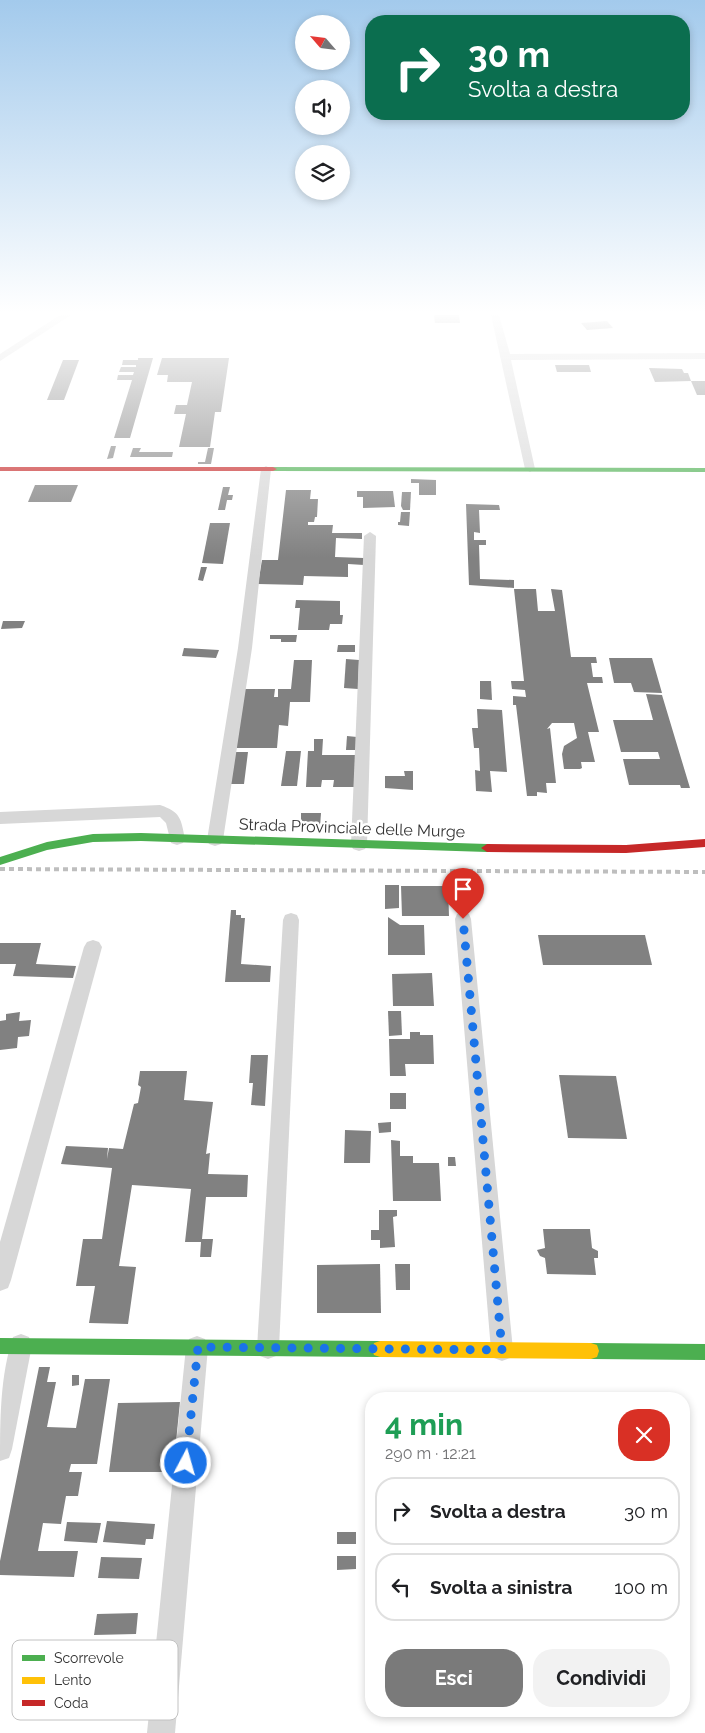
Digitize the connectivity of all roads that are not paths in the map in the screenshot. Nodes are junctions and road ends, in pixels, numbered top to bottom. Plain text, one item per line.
1 (514, 396) edge
2 (266, 468) junction
3 (0, 469) edge
4 (530, 469) junction
5 (705, 470) edge
6 (370, 536) dead end
7 (0, 818) edge
8 (177, 839) junction
9 (215, 840) junction
10 (705, 844) edge
11 (359, 845) junction
12 (0, 861) edge
13 (463, 919) dead end
14 (291, 920) dead end
15 (93, 947) dead end
16 (0, 1280) edge
17 (10, 1346) edge
18 (198, 1347) junction
19 (268, 1348) junction
20 (502, 1350) junction
21 (705, 1352) edge
22 (0, 1449) edge
23 (170, 1640) edge
24 (162, 1720) edge
25 (161, 1733) edge

1 - 4 street
2 - 3 street
2 - 4 street
2 - 9 street
4 - 5 street
6 - 11 street
7 - 8 street
8 - 9 street, Strada Provinciale delle Murge
8 - 12 street, Strada Provinciale delle Murge
9 - 11 street, Strada Provinciale delle Murge
10 - 11 street, Strada Provinciale delle Murge
13 - 20 street
14 - 19 street
15 - 16 street
17 - 18 street
17 - 22 street
18 - 19 street
18 - 23 street
19 - 20 street
20 - 21 street
24 - 25 street

